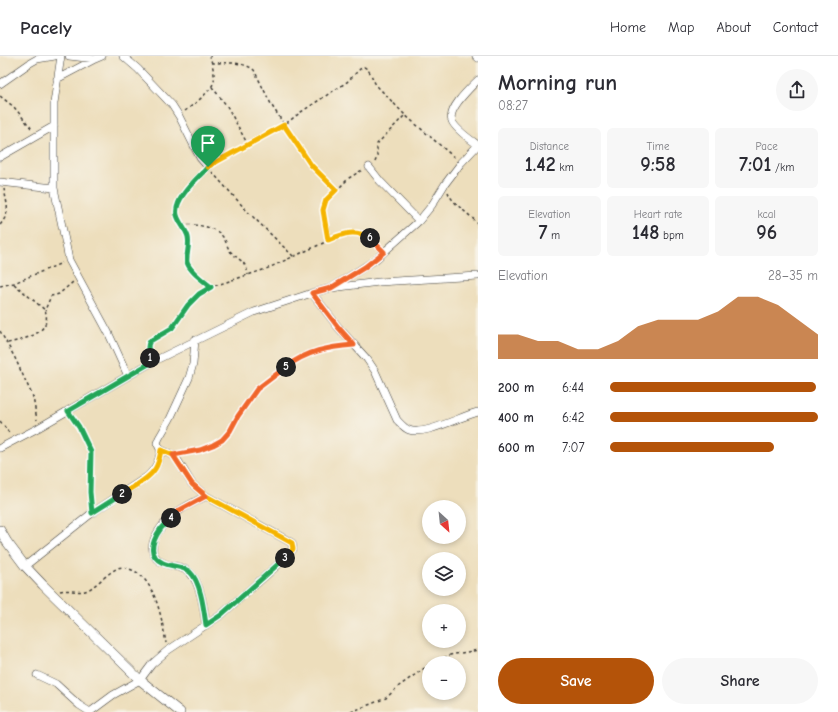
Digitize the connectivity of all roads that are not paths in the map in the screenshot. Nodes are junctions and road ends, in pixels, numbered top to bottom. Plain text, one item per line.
1 (55, 56) edge
2 (61, 56) edge
3 (69, 56) edge
4 (102, 56) edge
5 (123, 56) edge
6 (94, 59) junction
7 (57, 79) junction
8 (478, 80) edge
9 (0, 84) edge
10 (54, 126) junction
11 (478, 145) edge
12 (0, 157) edge
13 (208, 167) road end
14 (368, 167) road end
15 (2, 182) edge
16 (54, 188) junction
17 (419, 221) junction
18 (478, 276) edge
19 (331, 288) junction
20 (312, 293) junction
21 (195, 340) junction
22 (128, 376) junction
23 (478, 412) edge
24 (0, 448) edge
25 (161, 450) junction
26 (206, 496) junction
27 (0, 530) edge
28 (25, 566) junction
29 (206, 625) junction
30 (37, 675) dead end
31 (140, 680) junction
32 (90, 712) edge
33 (180, 712) edge

1 - 9 street
2 - 7 street
3 - 6 street
4 - 6 street
5 - 13 street
6 - 7 street
7 - 10 street
8 - 11 street
10 - 12 street
10 - 16 street
11 - 17 street
14 - 17 street
15 - 16 street
16 - 22 street
17 - 19 street
18 - 19 street
19 - 20 street
20 - 21 street
20 - 23 street
21 - 22 street
21 - 25 street
22 - 24 street
25 - 26 street
25 - 28 street
26 - 29 street
26 - 29 street
27 - 28 street
28 - 31 street
29 - 31 street
30 - 32 street
31 - 32 street
31 - 33 street

